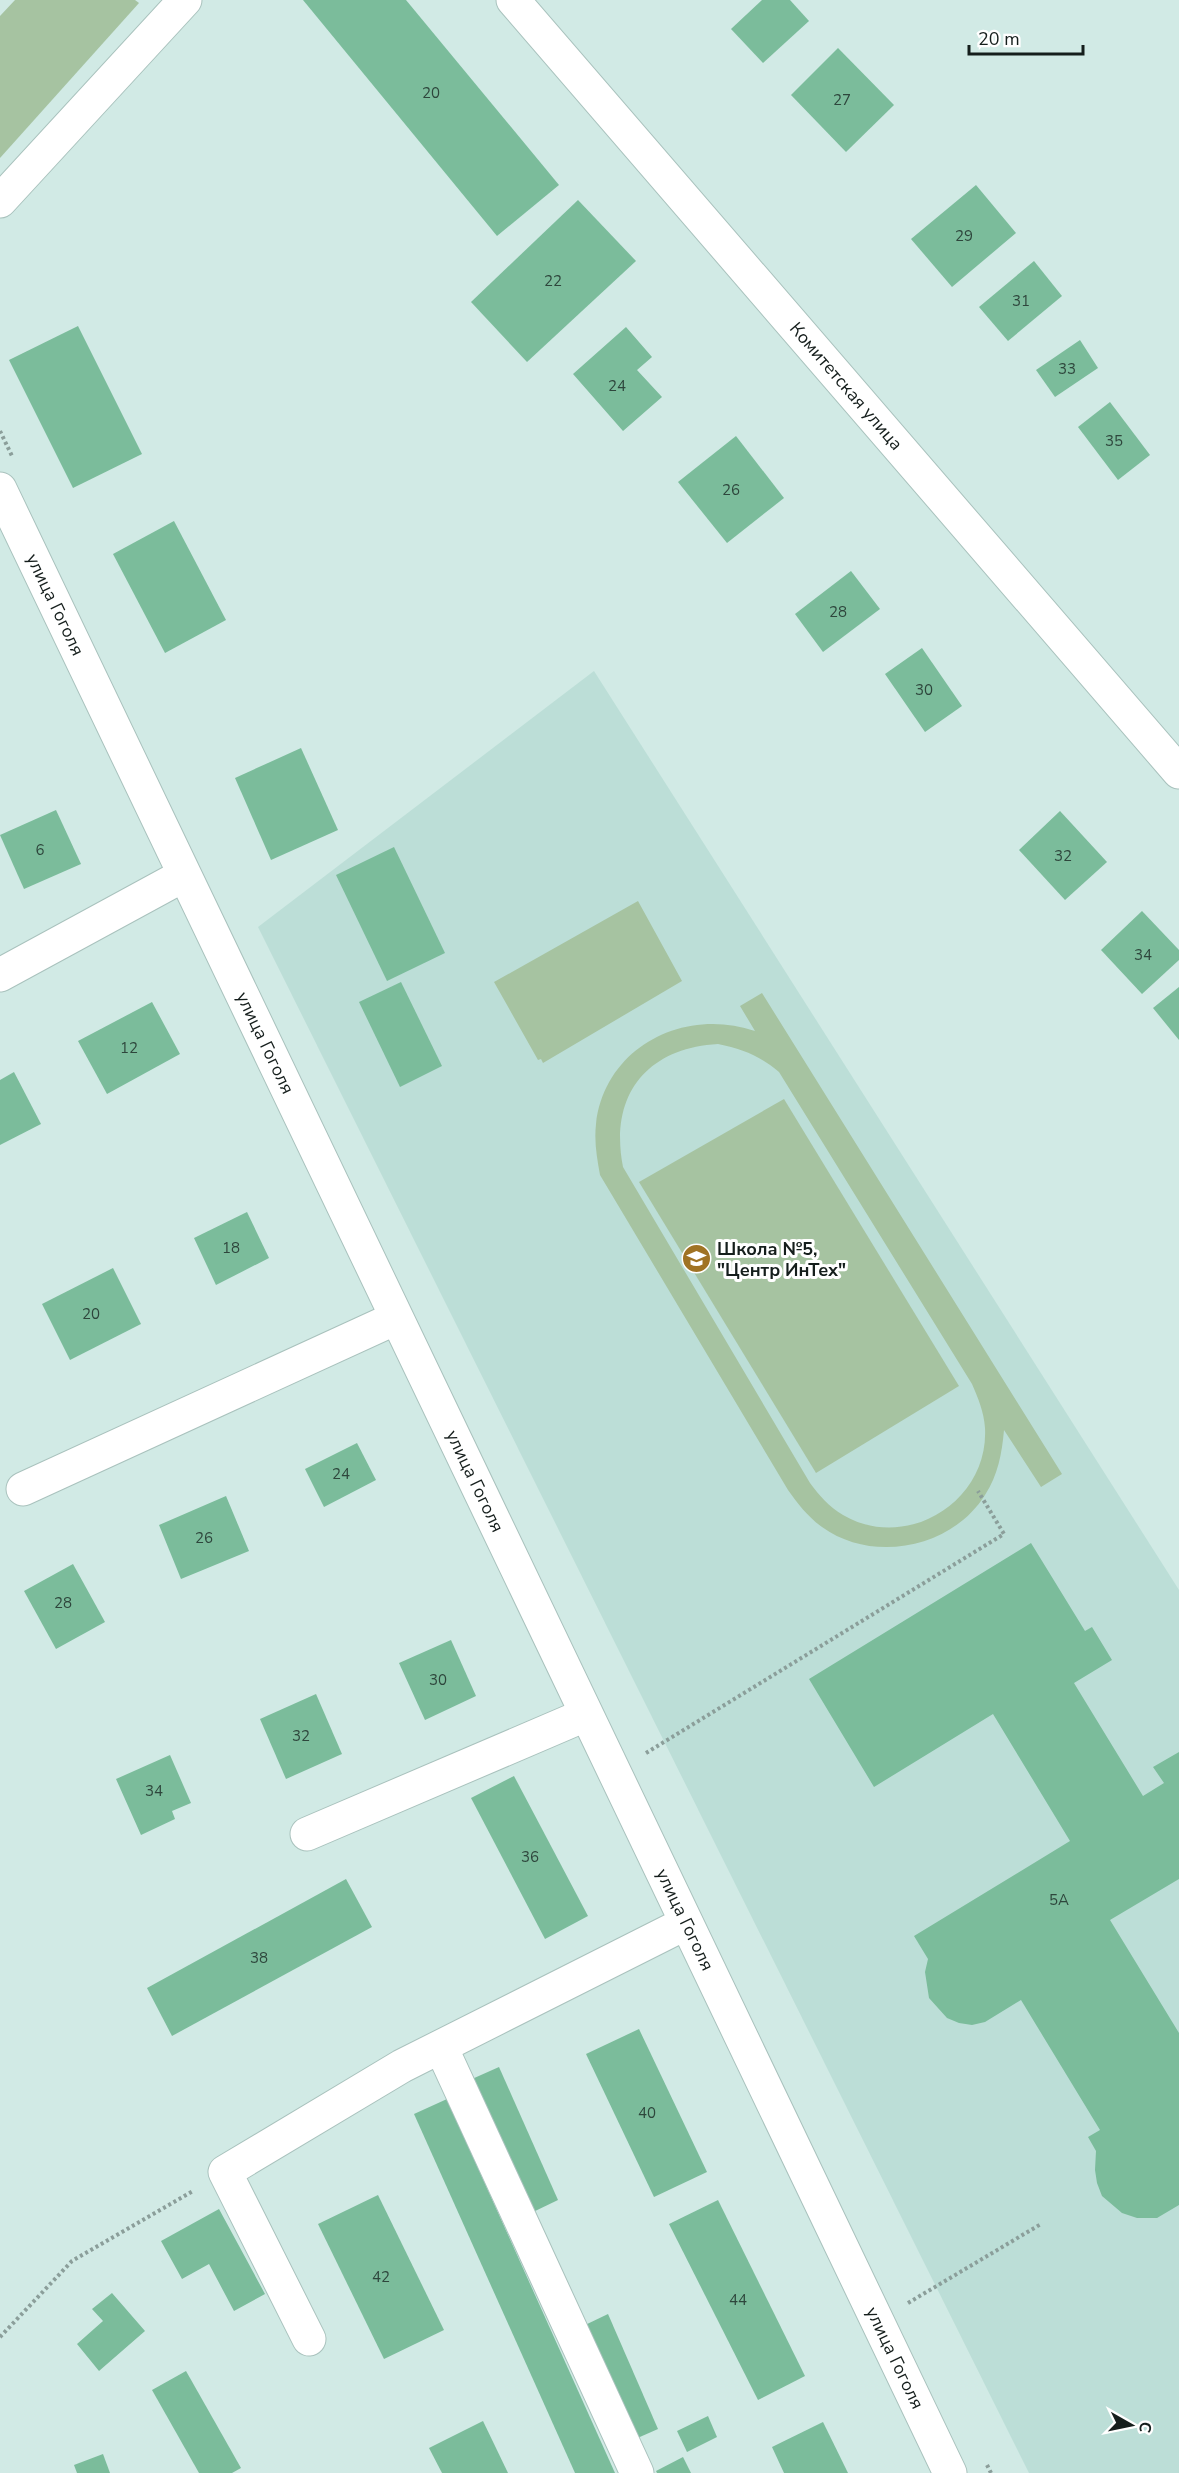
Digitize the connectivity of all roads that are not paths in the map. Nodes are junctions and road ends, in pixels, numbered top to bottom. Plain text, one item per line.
1 (184, 0) edge
2 (513, 0) edge
3 (0, 201) edge
4 (8, 476) edge
5 (1179, 772) edge
6 (184, 875) junction
7 (0, 975) edge
8 (396, 1318) junction
9 (23, 1489) dead end
10 (585, 1714) junction
11 (307, 1834) dead end
12 (686, 1923) junction
13 (441, 2047) junction
14 (309, 2339) dead end
15 (637, 2473) edge
16 (950, 2473) edge

1 - 3 street
2 - 5 street, Комитетская улица
4 - 6 street, улица Гоголя
6 - 7 street
6 - 8 street, улица Гоголя
8 - 9 street
8 - 10 street, улица Гоголя
10 - 11 street
10 - 12 street, улица Гоголя
12 - 13 street
12 - 16 street, улица Гоголя
13 - 14 street
13 - 15 street

